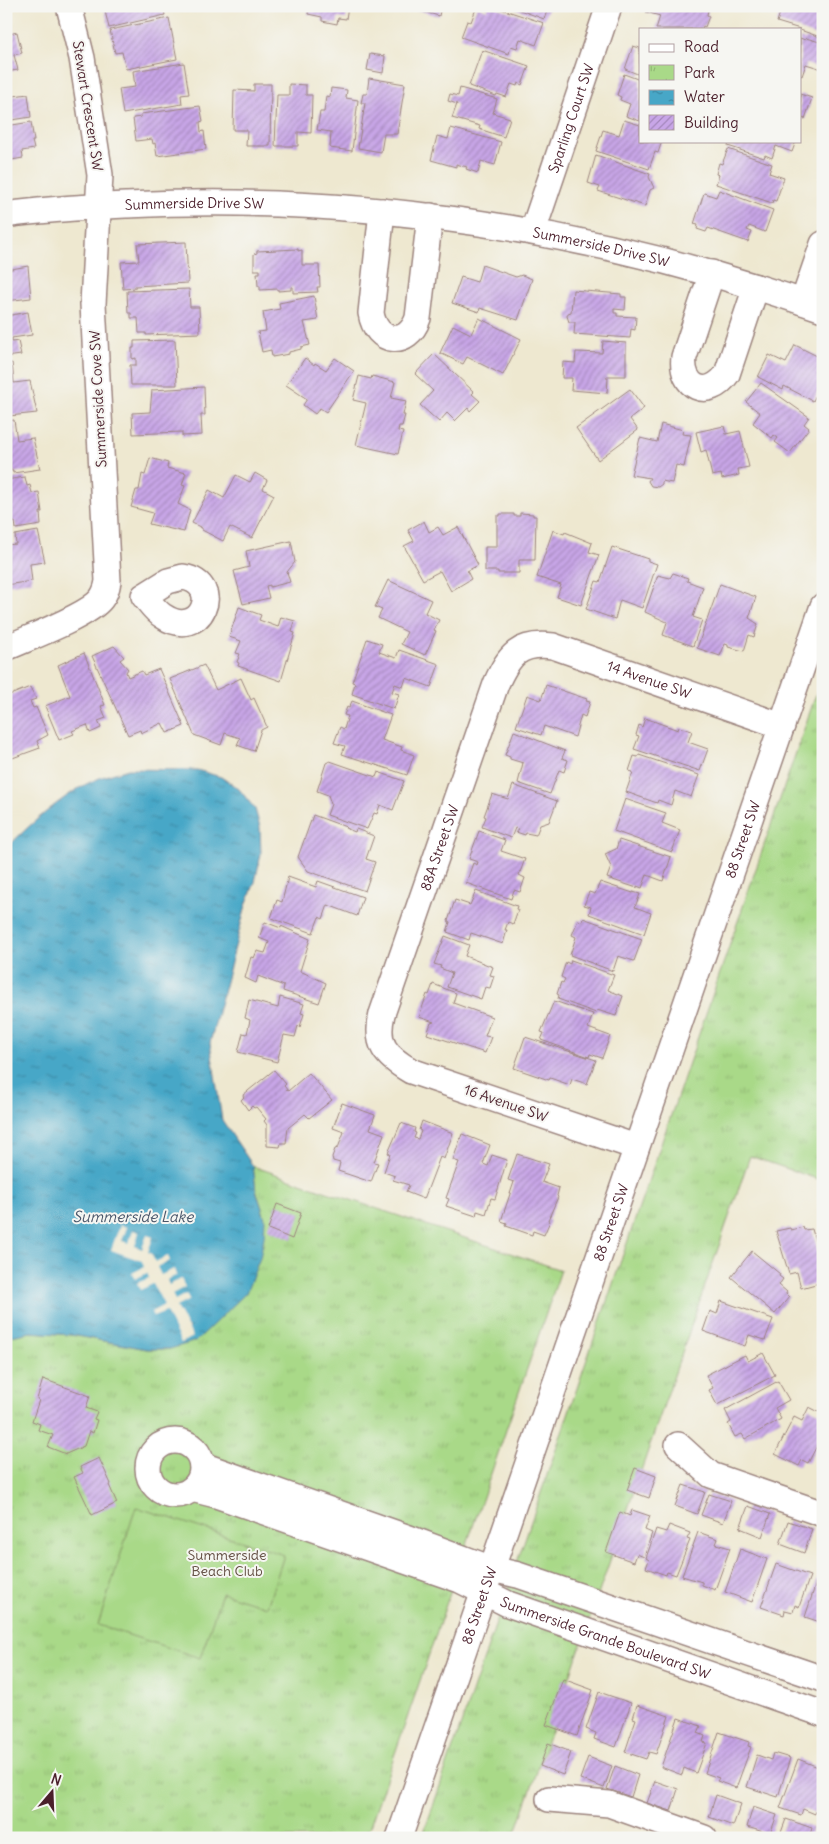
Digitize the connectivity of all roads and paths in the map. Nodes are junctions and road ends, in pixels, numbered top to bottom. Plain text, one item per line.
1 (69, 6) edge
2 (609, 6) edge
3 (97, 206) junction
4 (382, 211) junction
5 (6, 215) edge
6 (430, 216) junction
7 (533, 232) junction
8 (823, 244) edge
9 (712, 274) junction
10 (756, 287) junction
11 (813, 306) edge
12 (106, 591) junction
13 (144, 596) dead end
14 (823, 606) edge
15 (6, 648) edge
16 (516, 653) joint
17 (782, 726) junction
18 (384, 1048) joint
19 (636, 1147) junction
20 (678, 1444) dead end
21 (202, 1465) junction
22 (192, 1489) junction
23 (823, 1514) edge
24 (492, 1569) junction
25 (484, 1592) junction
26 (823, 1679) edge
27 (823, 1714) edge
28 (550, 1799) dead end
29 (399, 1838) edge
30 (704, 1838) edge

1 - 3 street, Stewart Crescent SW
2 - 7 street, Sparling Court SW
3 - 4 street, Summerside Drive SW
3 - 5 street, Summerside Drive SW
3 - 12 street, Summerside Cove SW
4 - 6 street, Summerside Drive SW
4 - 6 street
6 - 7 street, Summerside Drive SW
7 - 9 street, Summerside Drive SW
8 - 11 street
9 - 10 street, Summerside Drive SW
9 - 10 street
10 - 11 street, Summerside Drive SW
12 - 13 street
12 - 15 street
14 - 17 street, 88 Street SW
16 - 17 street, 14 Avenue SW
16 - 18 street, 88A Street SW
17 - 19 street, 88 Street SW
18 - 19 street, 16 Avenue SW
19 - 24 street, 88 Street SW
20 - 23 street
21 - 22 street
21 - 22 street, Summerside Grande Boulevard SW
21 - 24 street, Summerside Grande Boulevard SW
22 - 25 street, Summerside Grande Boulevard SW
24 - 25 street, 88 Street SW
24 - 26 street, Summerside Grande Boulevard SW
25 - 27 street, Summerside Grande Boulevard SW
25 - 29 street, 88 Street SW
28 - 30 street

